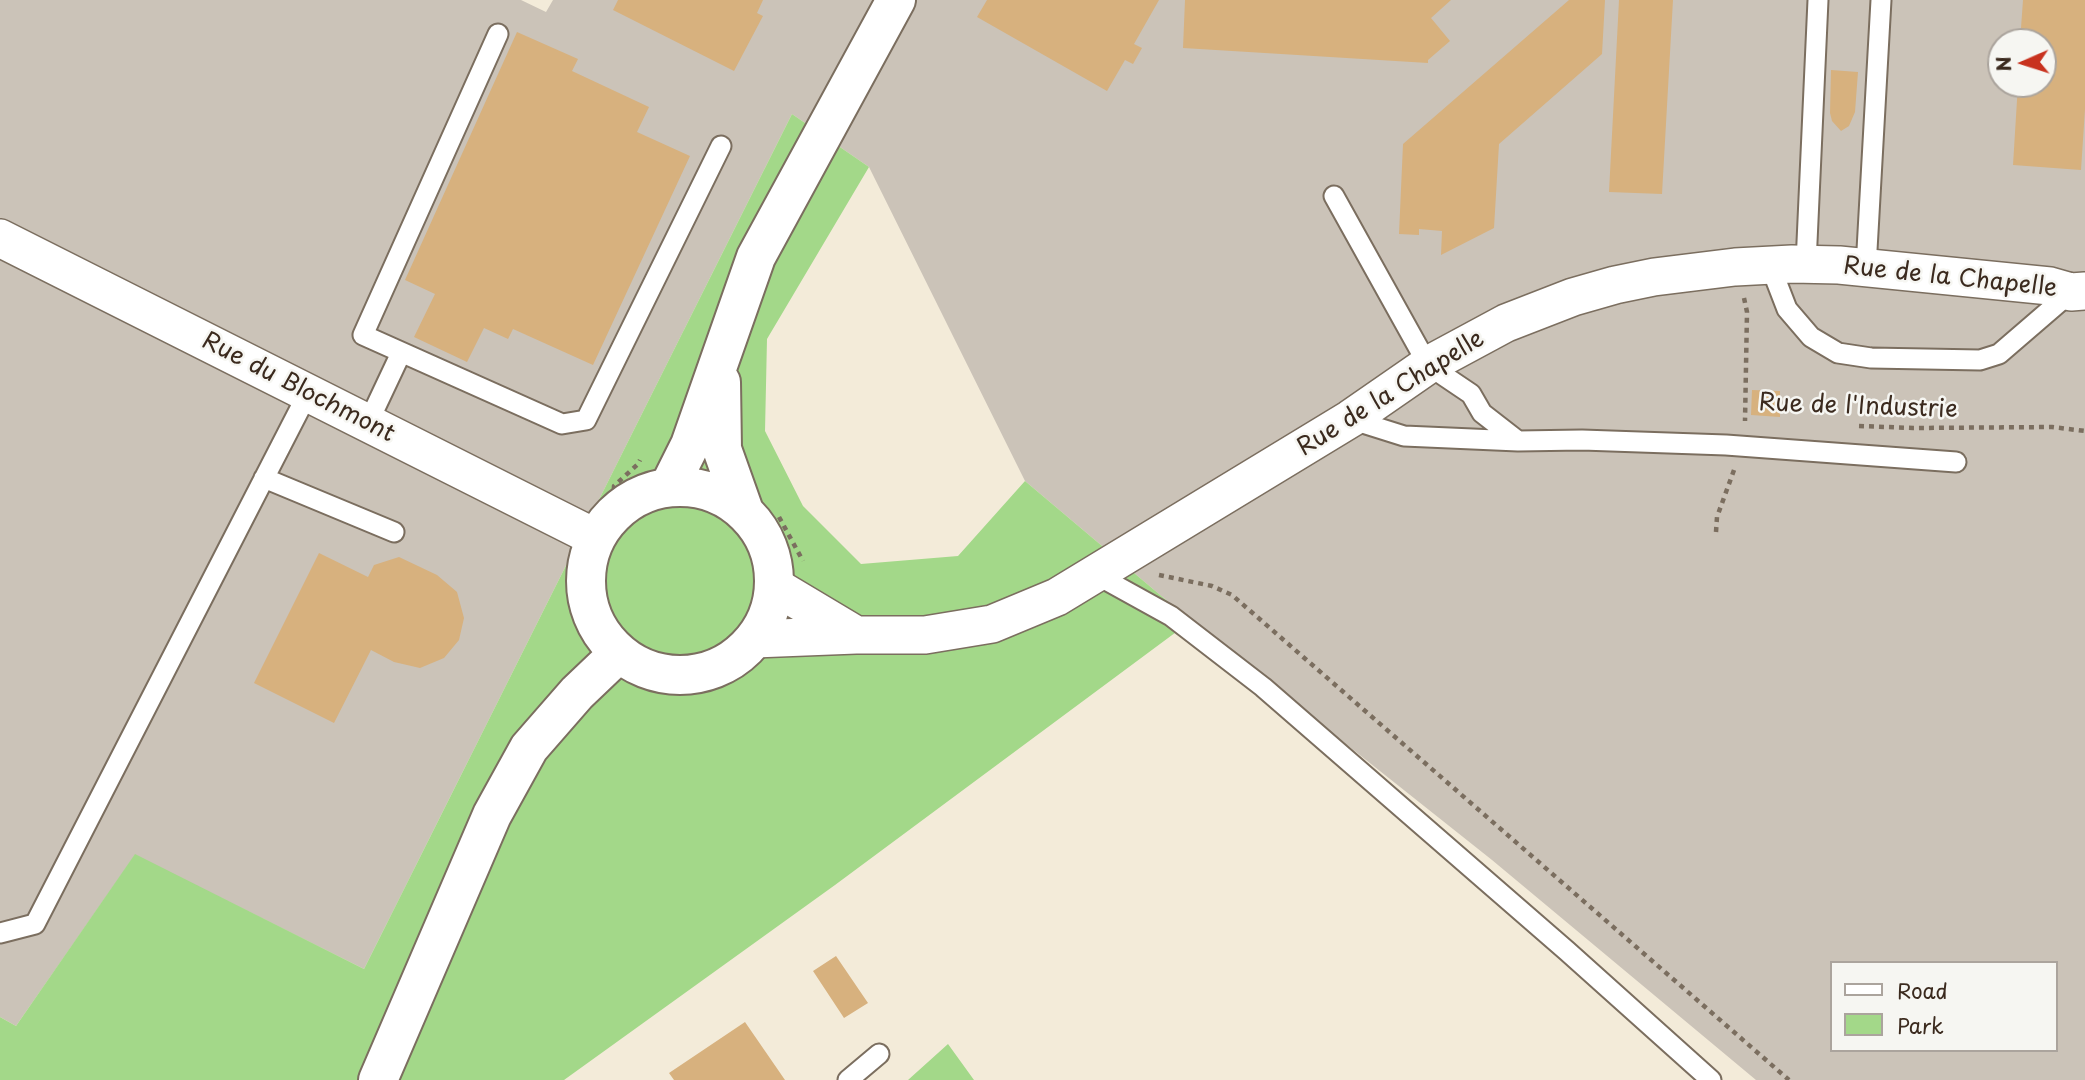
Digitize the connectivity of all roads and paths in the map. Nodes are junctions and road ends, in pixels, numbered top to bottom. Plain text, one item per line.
1 (896, 0) edge
2 (1818, 0) edge
3 (1881, 0) edge
4 (498, 34) dead end
5 (721, 146) dead end
6 (1334, 196) dead end
7 (0, 238) edge
8 (1806, 264) junction
9 (1753, 266) junction
10 (1866, 268) junction
11 (2078, 291) edge
12 (401, 353) junction
13 (720, 355) junction
14 (1428, 365) junction
15 (309, 393) junction
16 (1350, 419) junction
17 (1744, 421) junction
18 (1757, 422) dead end
19 (368, 423) junction
20 (1848, 426) dead end
21 (2085, 431) edge
22 (1518, 441) junction
23 (1743, 446) junction
24 (643, 454) dead end
25 (1956, 462) dead end
26 (264, 478) junction
27 (669, 487) junction
28 (744, 511) junction
29 (604, 526) junction
30 (394, 532) dead end
31 (1716, 532) dead end
32 (1095, 575) junction
33 (774, 586) junction
34 (856, 635) junction
35 (754, 639) junction
36 (619, 653) junction
37 (0, 933) edge
38 (879, 1054) dead end
39 (378, 1080) edge
40 (848, 1080) edge
41 (1711, 1080) edge

1 - 13 main road
2 - 8 lane
3 - 10 lane
4 - 12 lane
5 - 12 lane
6 - 14 lane
7 - 15 street, Rue du Blochmont
8 - 9 street, Rue de la Chapelle
8 - 10 street, Rue de la Chapelle
9 - 11 lane
9 - 14 street, Rue de la Chapelle
9 - 17 path, Rue de l'Industrie
10 - 11 street, Rue de la Chapelle
12 - 19 lane
13 - 27 main road
13 - 28 main road
14 - 16 street, Rue de la Chapelle
14 - 22 lane
15 - 19 street, Rue du Blochmont
15 - 26 lane
16 - 22 lane
16 - 32 street, Rue de la Chapelle
17 - 18 path, Rue de l'Industrie
17 - 23 path
19 - 29 street, Rue du Blochmont
20 - 21 path, Rue de l'Industrie
22 - 23 lane
23 - 25 lane
23 - 31 path
24 - 29 path
26 - 30 lane
26 - 37 lane
27 - 28 main road
27 - 29 main road
28 - 33 main road
29 - 36 main road
32 - 34 street, Rue de la Chapelle
32 - 41 lane
33 - 34 street
33 - 35 main road
34 - 35 street, Rue de la Chapelle
35 - 36 main road
36 - 39 main road
38 - 40 lane

